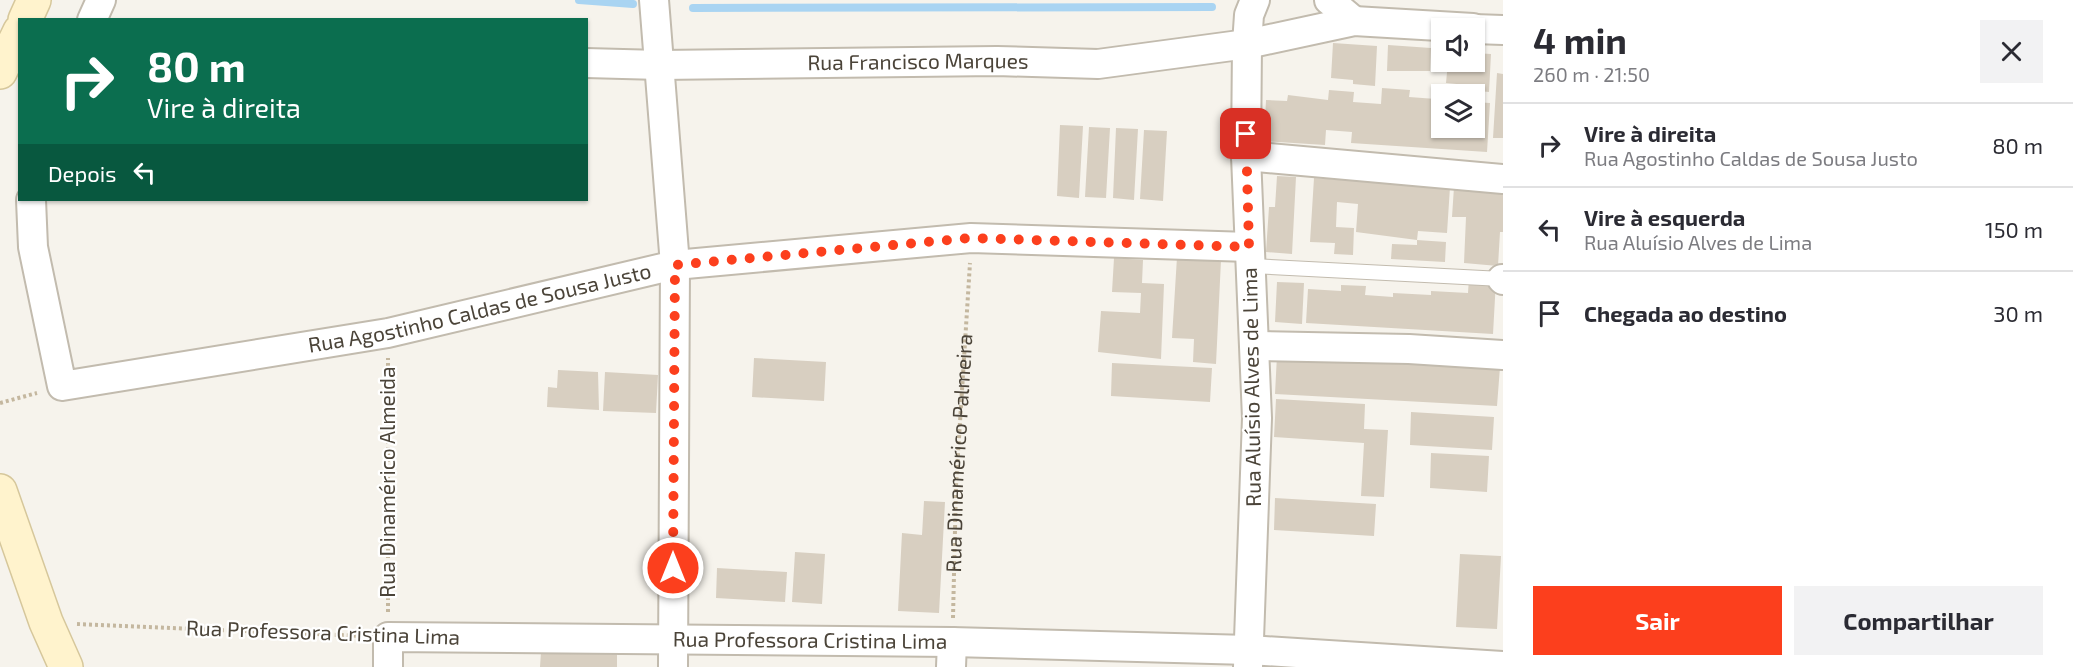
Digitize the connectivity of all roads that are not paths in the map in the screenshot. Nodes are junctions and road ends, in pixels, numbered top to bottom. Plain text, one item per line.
1 (34, 0) edge
2 (101, 0) edge
3 (654, 0) edge
4 (1255, 0) edge
5 (1329, 0) edge
6 (26, 18) edge
7 (93, 18) edge
8 (1354, 21) junction
9 (1431, 26) edge
10 (1485, 29) edge
11 (1503, 30) edge
12 (18, 35) edge
13 (1247, 44) junction
14 (588, 63) edge
15 (660, 65) junction
16 (0, 72) edge
17 (1246, 156) junction
18 (1503, 179) edge
19 (31, 201) edge
20 (1250, 257) junction
21 (675, 265) junction
22 (1503, 280) edge
23 (1255, 346) junction
24 (1503, 354) edge
25 (0, 491) edge
26 (673, 638) junction
27 (952, 655) edge
28 (1249, 658) edge
29 (1503, 666) edge
30 (66, 667) edge
31 (388, 667) edge
32 (673, 667) edge

1 - 6 main road
2 - 7 street
3 - 15 street
4 - 13 street, Rua Aluísio Alves de Lima
5 - 8 street
8 - 9 street, Rua Francisco Marques
8 - 13 street, Rua Francisco Marques
10 - 11 street, Rua Francisco Marques
12 - 16 main road
13 - 15 street, Rua Francisco Marques
13 - 17 street, Rua Aluísio Alves de Lima
14 - 15 street, Rua Francisco Marques
15 - 21 street
17 - 18 street
17 - 20 street, Rua Aluísio Alves de Lima
19 - 21 street, Rua Agostinho Caldas de Sousa Justo
20 - 21 street, Rua Agostinho Caldas de Sousa Justo
20 - 22 lane
20 - 23 street, Rua Aluísio Alves de Lima
21 - 26 street
23 - 24 street
23 - 28 street, Rua Aluísio Alves de Lima
25 - 30 main road
26 - 27 street, Rua Professora Cristina Lima
26 - 31 street, Rua Professora Cristina Lima
26 - 32 street
27 - 28 street, Rua Professora Cristina Lima
28 - 29 street, Rua Professora Cristina Lima

